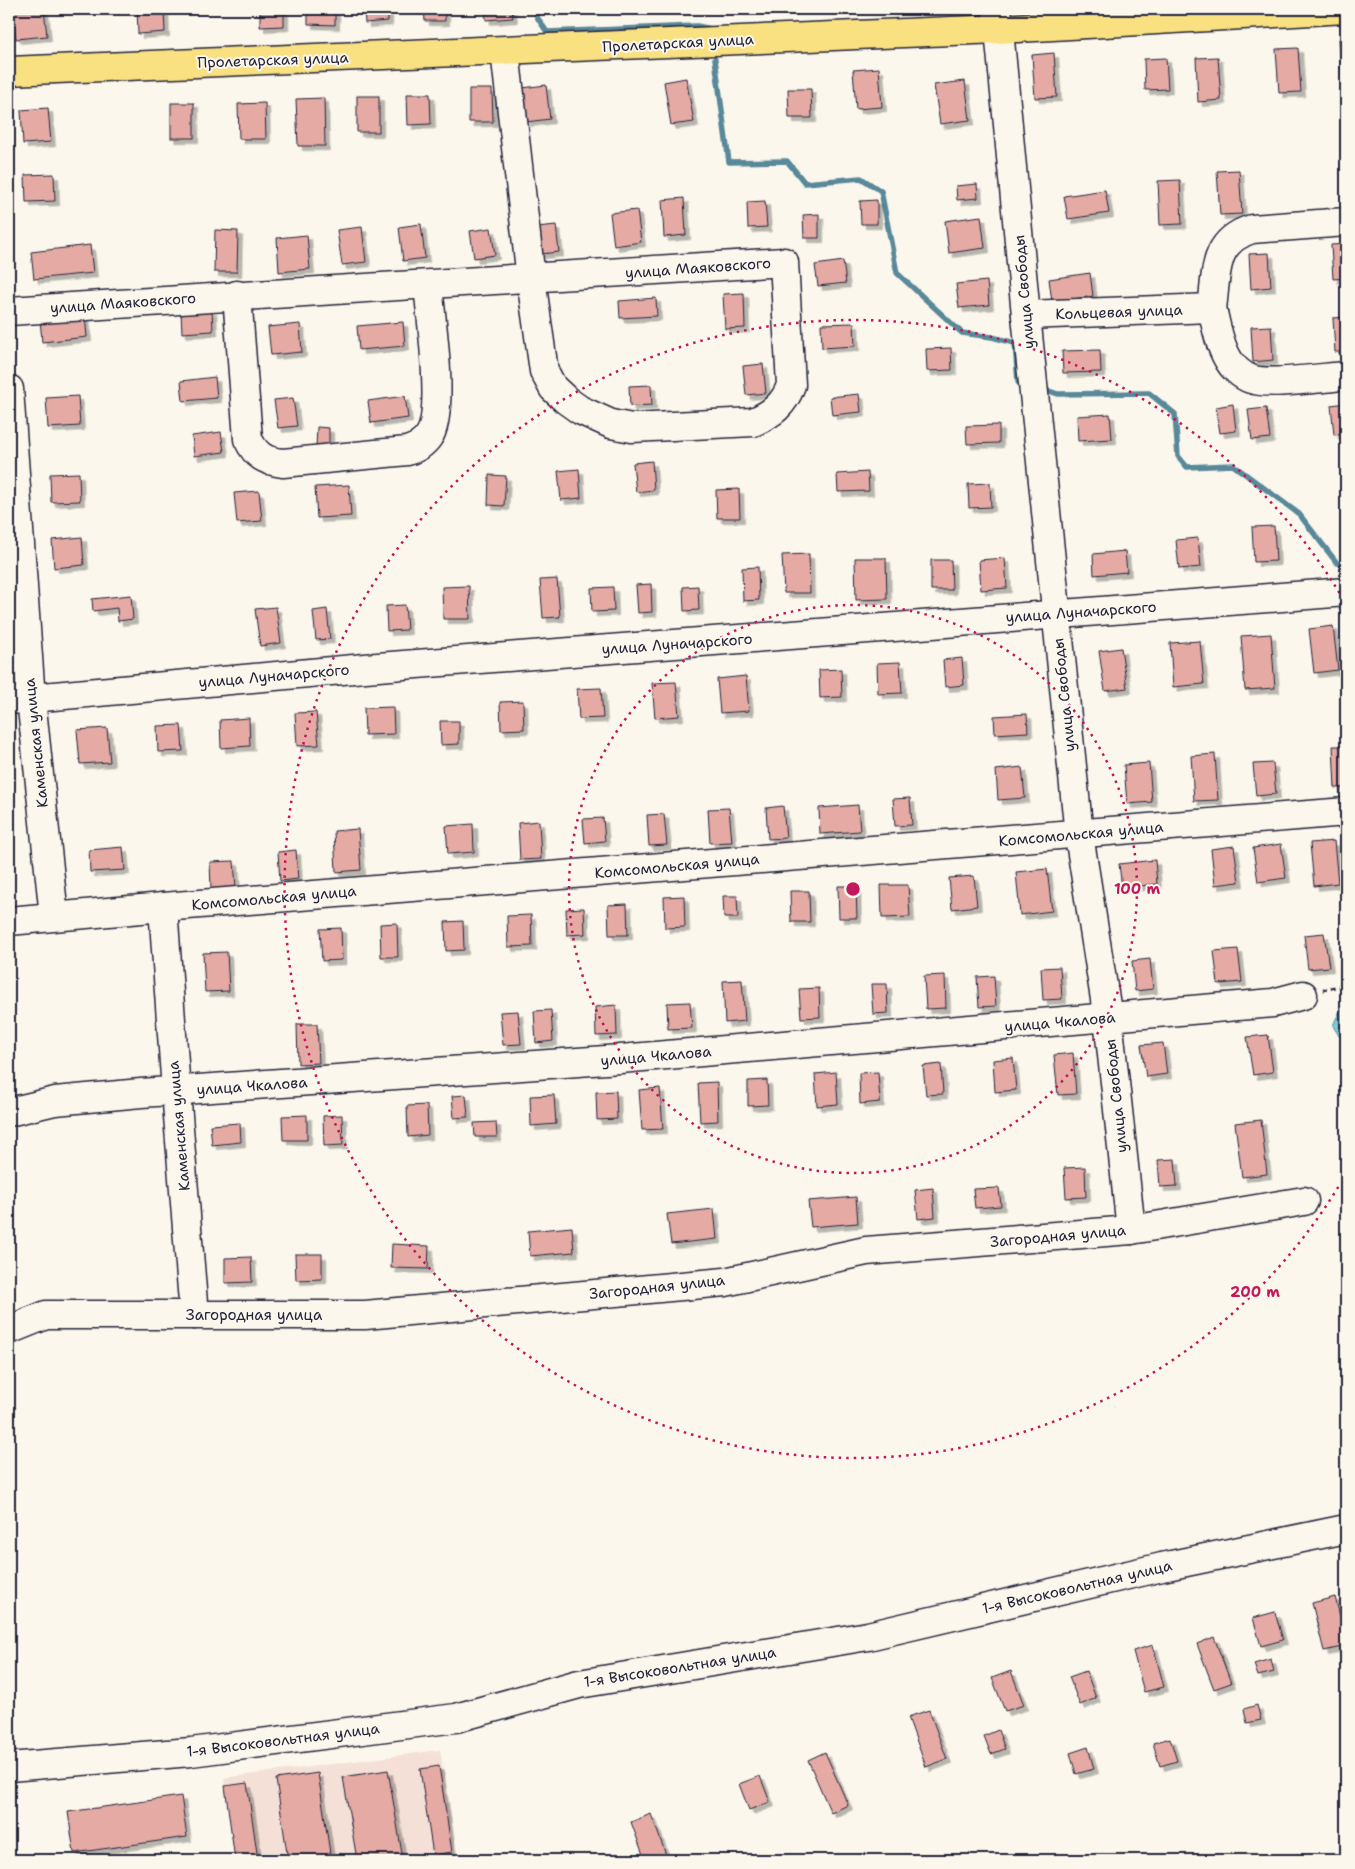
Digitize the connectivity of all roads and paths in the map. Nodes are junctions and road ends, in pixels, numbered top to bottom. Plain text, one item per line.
1 (1346, 9) edge
2 (998, 19) edge
3 (505, 51) junction
4 (9, 71) edge
5 (1346, 222) edge
6 (531, 279) junction
7 (428, 286) junction
8 (237, 295) junction
9 (1212, 308) junction
10 (9, 311) edge
11 (1026, 315) junction
12 (1346, 376) edge
13 (9, 389) edge
14 (1346, 592) edge
15 (1056, 614) junction
16 (20, 700) edge
17 (1346, 812) edge
18 (1079, 834) junction
19 (163, 907) junction
20 (54, 916) junction
21 (9, 921) edge
22 (1303, 994) dead end
23 (1108, 1018) junction
24 (176, 1091) junction
25 (9, 1112) edge
26 (1304, 1201) dead end
27 (1131, 1230) junction
28 (194, 1315) junction
29 (9, 1330) edge
30 (1346, 1529) edge
31 (9, 1767) edge

1 - 2 main road, Пролетарская улица
2 - 3 main road, Пролетарская улица
2 - 11 street, улица Свободы
3 - 4 main road, Пролетарская улица
3 - 6 street, улица Маяковского
5 - 9 street
6 - 6 street, улица Маяковского
6 - 7 street, улица Маяковского
7 - 8 street, улица Маяковского
7 - 8 street
8 - 10 street, улица Маяковского
9 - 11 street, Кольцевая улица
9 - 12 street
11 - 15 street, улица Свободы
13 - 16 street, Каменская улица
14 - 15 street, улица Луначарского
15 - 16 street, улица Луначарского
15 - 18 street, улица Свободы
16 - 20 street, Каменская улица
17 - 18 street, Комсомольская улица
18 - 19 street, Комсомольская улица
18 - 23 street, улица Свободы
19 - 20 street, Комсомольская улица
19 - 24 street, Каменская улица
20 - 21 street, Комсомольская улица
22 - 23 street, улица Чкалова
23 - 24 street, улица Чкалова
23 - 27 street, улица Свободы
24 - 25 street, улица Чкалова
24 - 28 street, Каменская улица
26 - 27 street, Загородная улица
27 - 28 street, Загородная улица
28 - 29 street, Загородная улица
30 - 31 street, 1-я Высоковольтная улица

